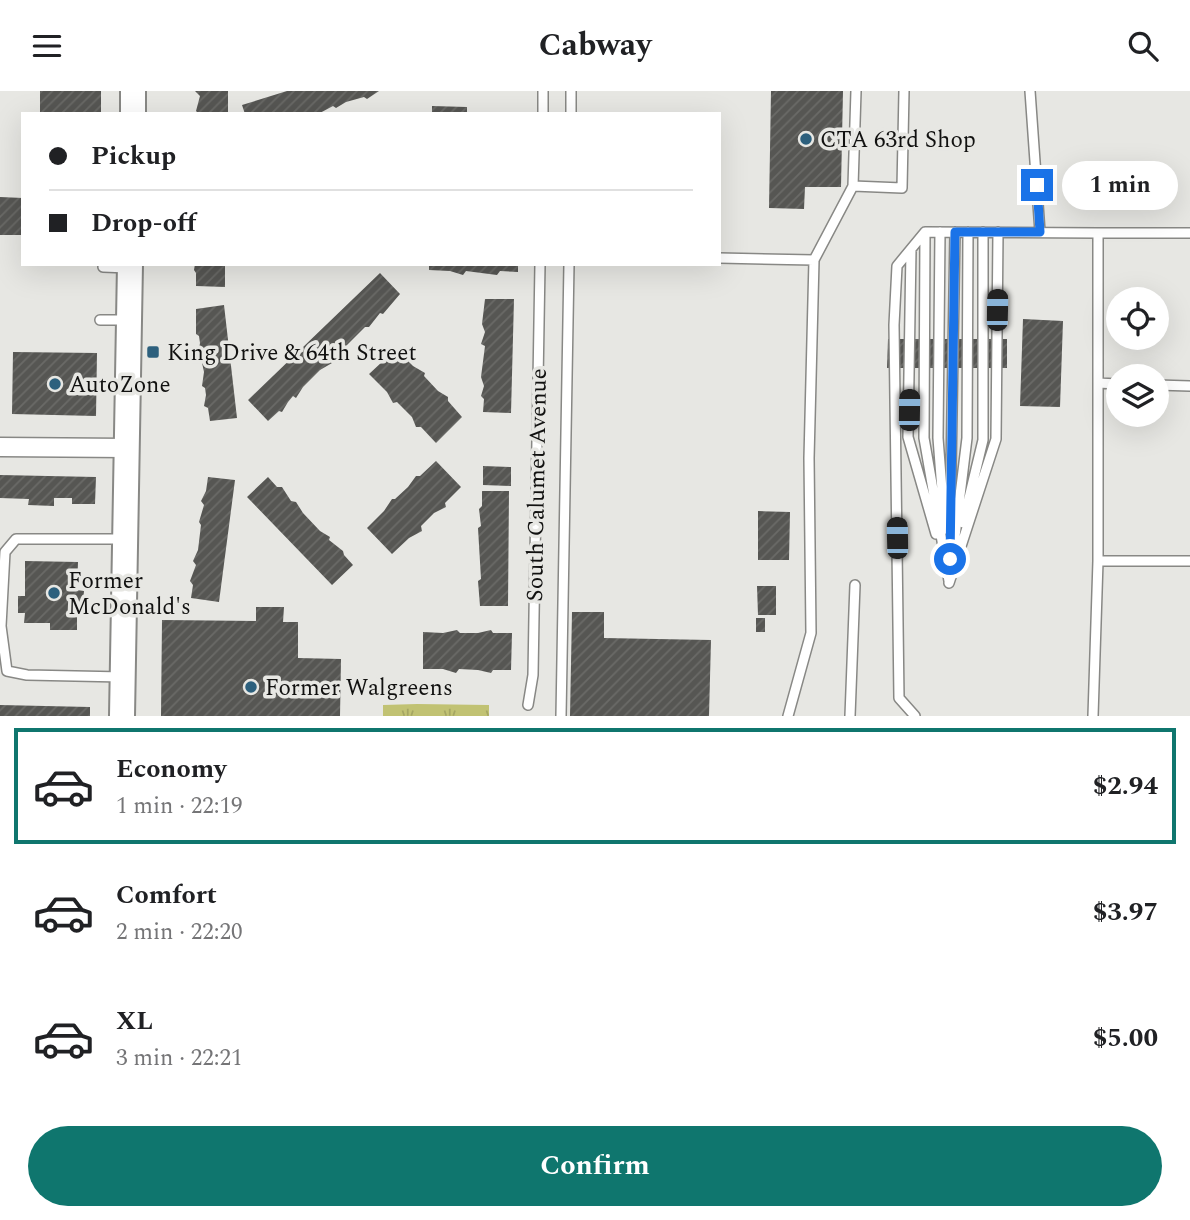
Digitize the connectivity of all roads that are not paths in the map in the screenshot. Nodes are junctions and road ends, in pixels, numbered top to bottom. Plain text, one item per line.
1 (133, 91) edge
2 (543, 91) edge
3 (571, 91) edge
4 (856, 91) edge
5 (904, 91) edge
6 (1030, 91) edge
7 (133, 112) edge
8 (543, 112) edge
9 (571, 112) edge
10 (853, 186) junction
11 (925, 232) junction
12 (940, 232) junction
13 (955, 232) junction
14 (968, 232) junction
15 (983, 232) junction
16 (998, 232) junction
17 (1040, 232) junction
18 (1098, 233) junction
19 (1190, 233) edge
20 (911, 249) junction
21 (721, 258) edge
22 (814, 260) junction
23 (130, 266) edge
24 (540, 266) edge
25 (569, 266) edge
26 (103, 267) dead end
27 (100, 320) dead end
28 (129, 320) junction
29 (1098, 383) junction
30 (1106, 383) edge
31 (1169, 385) edge
32 (1190, 386) edge
33 (0, 447) edge
34 (127, 448) junction
35 (126, 539) junction
36 (1098, 561) junction
37 (1190, 561) edge
38 (949, 583) junction
39 (855, 585) dead end
40 (123, 677) junction
41 (528, 705) dead end
42 (122, 716) edge
43 (561, 716) edge
44 (788, 716) edge
45 (850, 716) edge
46 (915, 716) edge
47 (1093, 716) edge

1 - 7 main road
2 - 8 lane
3 - 9 lane
4 - 10 lane
5 - 10 lane
6 - 17 lane
10 - 22 lane
11 - 12 lane
11 - 20 lane
11 - 38 lane
12 - 13 lane
12 - 38 lane
13 - 14 lane
13 - 38 lane
14 - 15 lane
14 - 38 lane
15 - 16 lane
15 - 38 lane
16 - 17 lane
16 - 38 lane
17 - 18 lane
18 - 19 lane
18 - 29 lane
20 - 38 lane
20 - 46 lane
21 - 22 lane
22 - 44 lane
23 - 26 lane
23 - 28 main road
24 - 41 lane, South Calumet Avenue
25 - 43 lane
27 - 28 lane
28 - 34 main road
29 - 30 lane
29 - 36 lane
31 - 32 lane
33 - 34 street
34 - 35 main road
35 - 40 main road
35 - 40 lane
36 - 37 lane
36 - 47 lane
39 - 45 lane
40 - 42 main road

